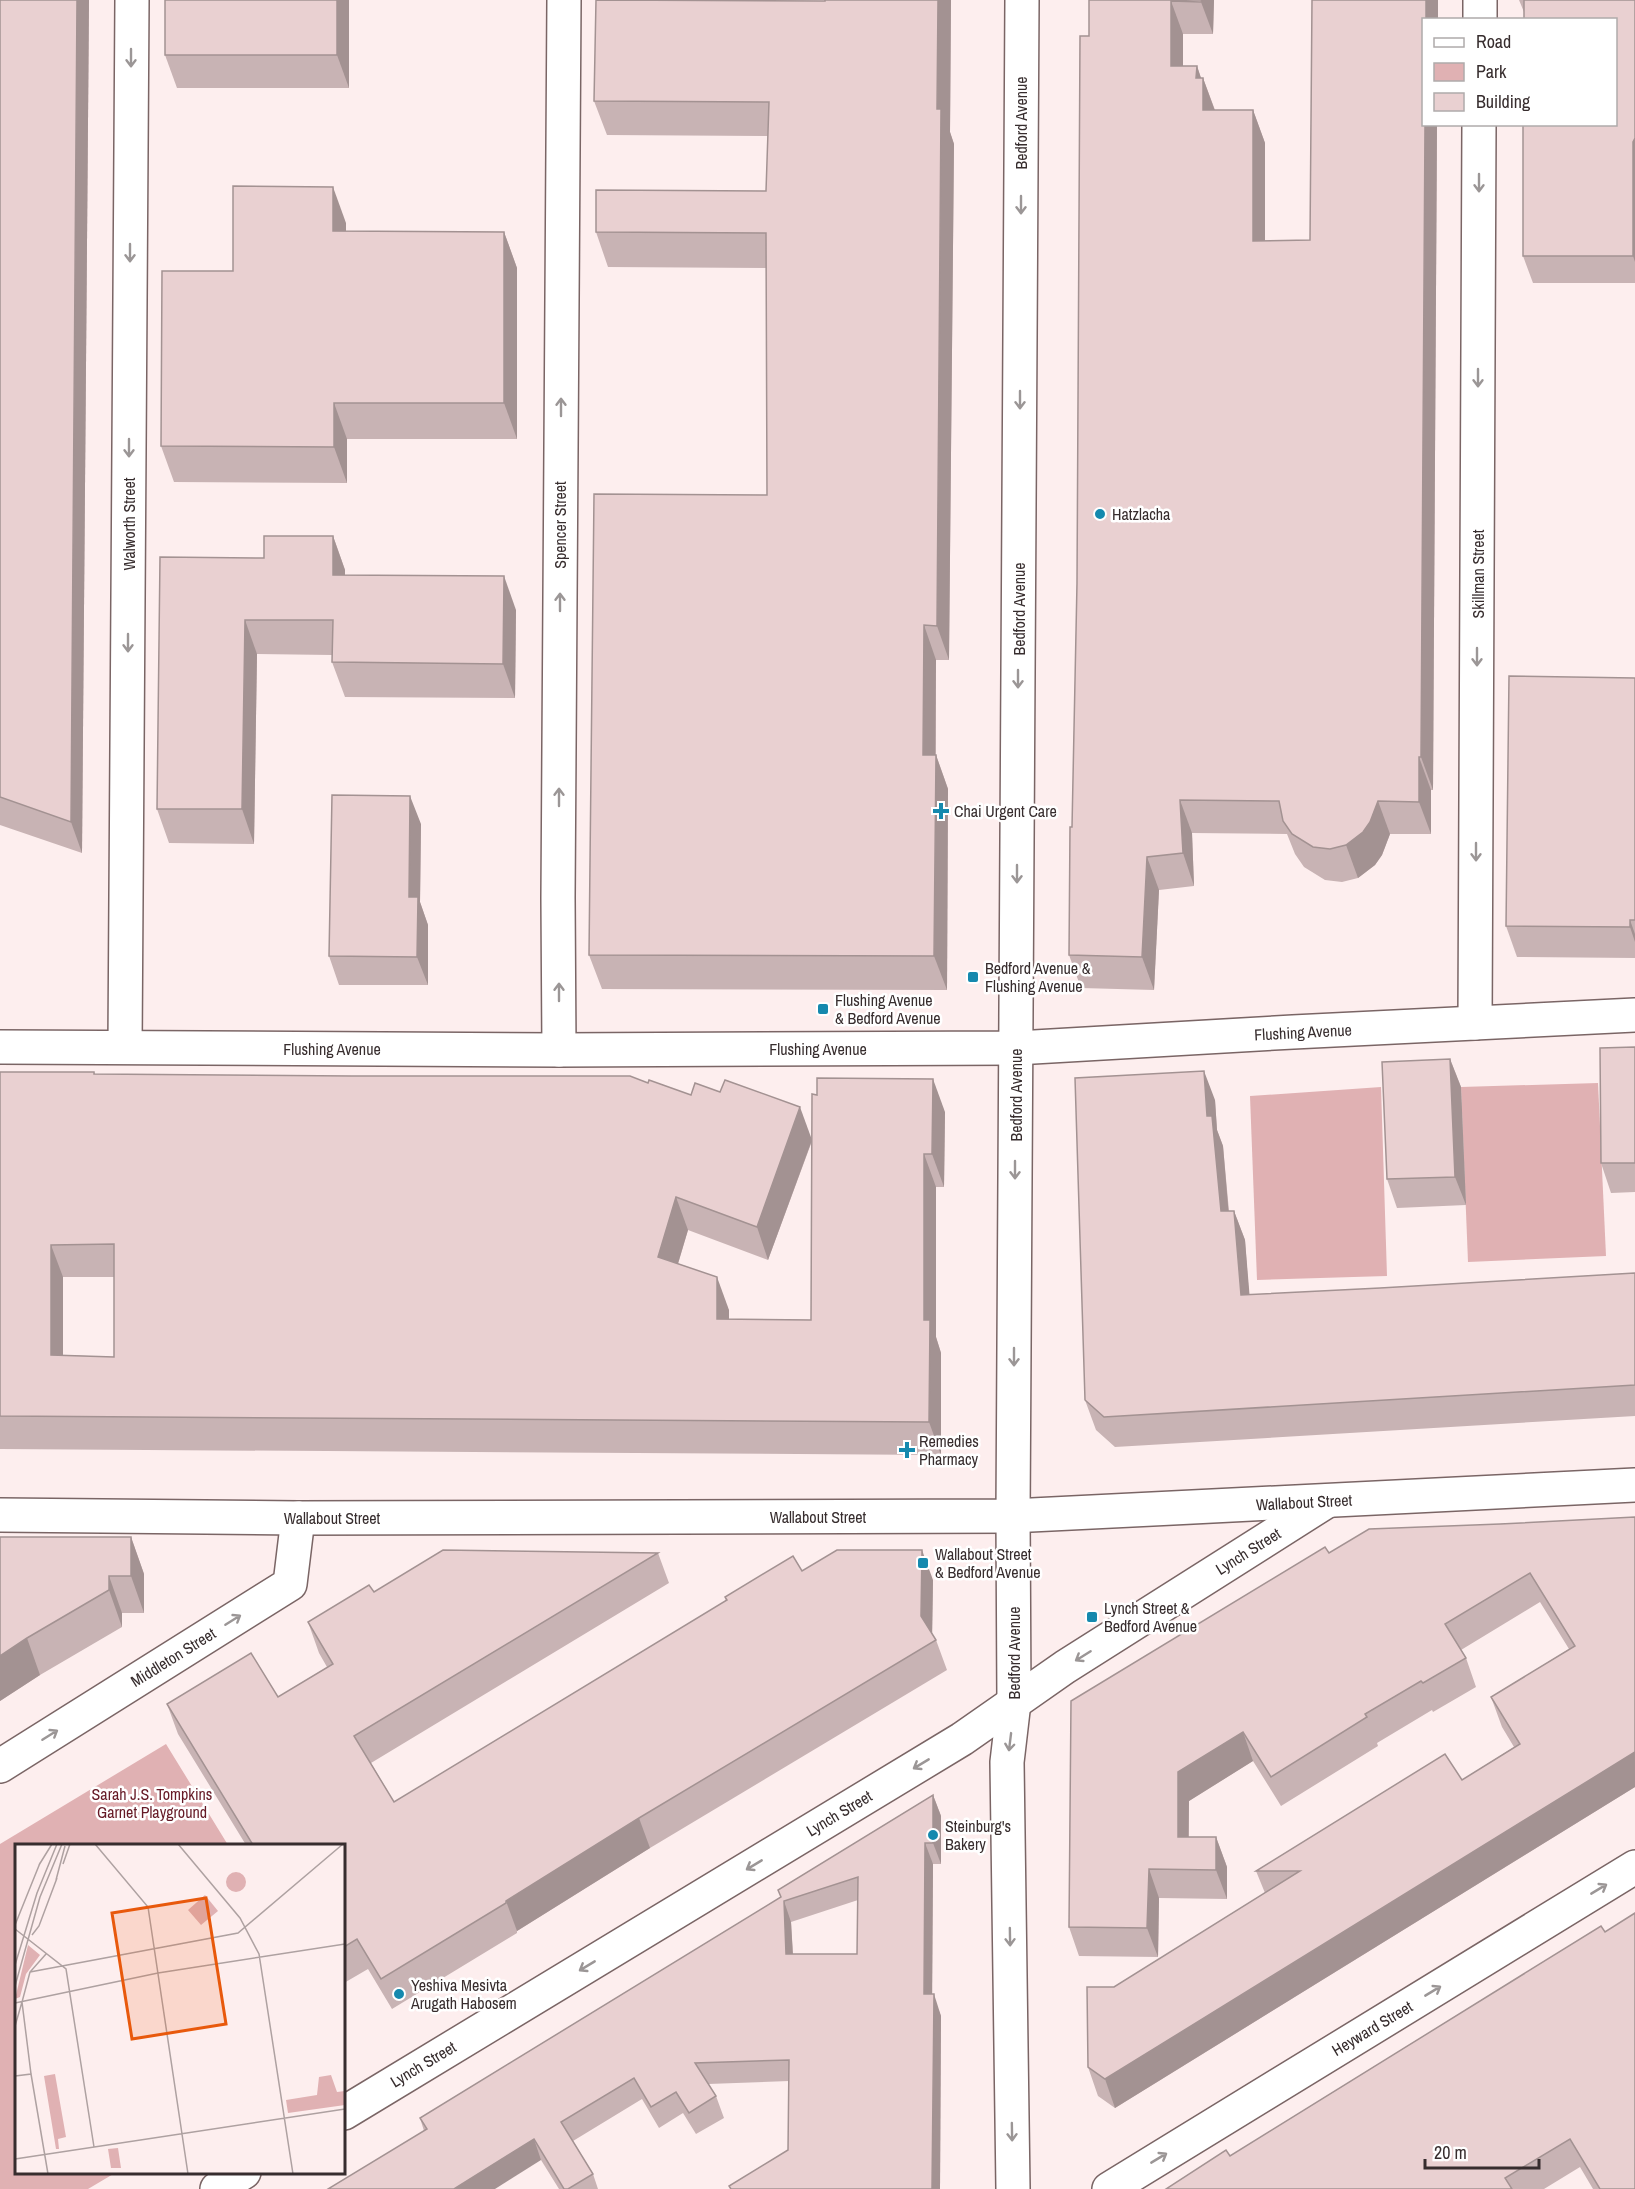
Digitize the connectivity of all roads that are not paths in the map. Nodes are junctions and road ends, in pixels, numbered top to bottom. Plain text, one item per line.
1 (132, 0) edge
2 (564, 0) edge
3 (1022, 0) edge
4 (1480, 0) edge
5 (1480, 18) edge
6 (1479, 126) edge
7 (1635, 1015) edge
8 (1476, 1023) junction
9 (0, 1047) edge
10 (125, 1047) junction
11 (1016, 1048) junction
12 (559, 1050) junction
13 (1635, 1485) edge
14 (1327, 1501) junction
15 (0, 1515) edge
16 (1013, 1516) junction
17 (298, 1518) junction
18 (1014, 1702) junction
19 (0, 1766) edge
20 (1635, 1868) edge
21 (345, 2112) edge
22 (241, 2174) edge
23 (217, 2189) edge
24 (1013, 2189) edge
25 (1109, 2189) edge

1 -> 10 main road, Walworth Street
12 -> 2 main road, Spencer Street
3 -> 11 main road, Bedford Avenue
4 - 5 main road
6 -> 8 main road, Skillman Street
7 - 8 main road, Flushing Avenue
8 - 11 main road, Flushing Avenue
9 - 10 main road, Flushing Avenue
10 - 12 main road, Flushing Avenue
11 - 12 main road, Flushing Avenue
11 -> 16 main road, Bedford Avenue
13 - 14 main road, Wallabout Street
14 - 16 main road, Wallabout Street
14 -> 18 main road, Lynch Street
15 - 17 main road, Wallabout Street
16 - 17 main road, Wallabout Street
16 - 18 main road, Bedford Avenue
19 -> 17 main road, Middleton Street
18 -> 21 main road, Lynch Street
18 -> 24 main road, Bedford Avenue
25 -> 20 main road, Heyward Street
22 - 23 main road

